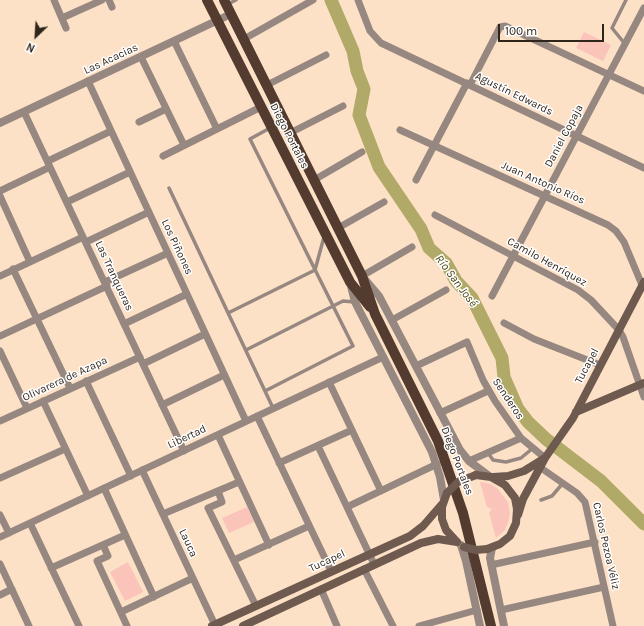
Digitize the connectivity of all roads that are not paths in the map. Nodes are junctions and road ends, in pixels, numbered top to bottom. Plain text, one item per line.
1 (54, 0) edge
2 (102, 0) edge
3 (207, 0) edge
4 (313, 0) edge
5 (358, 0) edge
6 (626, 0) edge
7 (229, 5) edge
8 (644, 8) edge
9 (62, 18) junction
10 (217, 20) junction
11 (641, 20) edge
12 (66, 28) dead end
13 (244, 39) junction
14 (174, 41) junction
15 (625, 44) junction
16 (326, 55) dead end
17 (140, 57) junction
18 (609, 75) junction
19 (88, 81) junction
20 (468, 84) junction
21 (267, 85) junction
22 (644, 91) edge
23 (342, 106) dead end
24 (261, 107) junction
25 (166, 109) junction
26 (24, 112) junction
27 (284, 121) junction
28 (139, 122) dead end
29 (0, 123) edge
30 (271, 128) junction
31 (217, 129) junction
32 (400, 130) dead end
33 (111, 131) junction
34 (290, 133) junction
35 (577, 136) junction
36 (184, 145) junction
37 (434, 145) junction
38 (362, 152) dead end
39 (163, 156) dead end
40 (49, 164) junction
41 (644, 168) edge
42 (130, 172) junction
43 (314, 180) junction
44 (416, 180) dead end
45 (169, 188) dead end
46 (0, 191) edge
47 (0, 196) edge
48 (545, 196) junction
49 (67, 202) junction
50 (384, 202) dead end
51 (7, 212) junction
52 (149, 212) junction
53 (435, 215) dead end
54 (0, 216) edge
55 (338, 228) junction
56 (325, 234) junction
57 (84, 239) junction
58 (412, 247) dead end
59 (168, 253) junction
60 (514, 256) junction
61 (30, 262) junction
62 (14, 269) junction
63 (315, 270) junction
64 (0, 276) edge
65 (362, 276) junction
66 (350, 282) junction
67 (106, 284) junction
68 (643, 285) edge
69 (446, 290) dead end
70 (187, 294) junction
71 (492, 296) dead end
72 (355, 302) junction
73 (333, 306) junction
74 (228, 313) junction
75 (375, 314) junction
76 (37, 319) junction
77 (392, 320) junction
78 (504, 323) dead end
79 (124, 324) junction
80 (619, 330) junction
81 (205, 334) junction
82 (0, 336) edge
83 (246, 350) junction
84 (0, 351) edge
85 (140, 356) junction
86 (383, 356) junction
87 (143, 364) junction
88 (600, 365) junction
89 (416, 366) junction
90 (224, 375) junction
91 (86, 381) junction
92 (329, 382) junction
93 (642, 384) edge
94 (70, 388) junction
95 (265, 391) junction
96 (488, 391) junction
97 (644, 397) edge
98 (43, 401) junction
99 (162, 405) junction
100 (27, 408) junction
101 (273, 408) junction
102 (576, 412) junction
103 (440, 413) junction
104 (257, 416) junction
105 (0, 421) edge
106 (246, 421) junction
107 (352, 430) junction
108 (218, 435) junction
109 (521, 438) junction
110 (318, 446) junction
111 (65, 448) junction
112 (533, 448) junction
113 (184, 451) junction
114 (488, 453) junction
115 (547, 455) junction
116 (469, 461) junction
117 (279, 463) junction
118 (437, 464) junction
119 (540, 468) junction
120 (142, 470) junction
121 (131, 476) junction
122 (490, 476) junction
123 (0, 478) edge
124 (239, 482) junction
125 (563, 483) junction
126 (104, 488) junction
127 (218, 491) junction
128 (381, 491) junction
129 (88, 496) junction
130 (445, 499) junction
131 (541, 500) dead end
132 (347, 507) junction
133 (163, 514) junction
134 (0, 515) edge
135 (518, 515) junction
136 (30, 523) junction
137 (309, 526) junction
138 (9, 533) junction
139 (126, 535) junction
140 (0, 537) edge
141 (594, 542) junction
142 (103, 545) junction
143 (269, 545) junction
144 (461, 545) junction
145 (490, 549) junction
146 (368, 554) junction
147 (234, 560) junction
148 (0, 564) edge
149 (374, 564) junction
150 (491, 565) junction
151 (51, 568) junction
152 (364, 569) junction
153 (331, 571) junction
154 (193, 578) junction
155 (604, 587) junction
156 (12, 589) junction
157 (321, 589) junction
158 (0, 595) edge
159 (154, 596) junction
160 (256, 606) junction
161 (477, 610) junction
162 (501, 610) junction
163 (121, 612) junction
164 (213, 625) edge
165 (29, 626) edge
166 (79, 626) edge
167 (127, 626) edge
168 (243, 626) edge
169 (337, 626) edge
170 (392, 626) edge
171 (419, 626) edge
172 (480, 626) edge
173 (491, 626) edge
174 (504, 626) edge
175 (613, 626) edge

1 - 9 street
2 - 9 street
3 - 10 main road, Diego Portales
4 - 13 street
5 - 20 street, Agustín Edwards
6 - 15 lane
7 - 10 street, Las Acacias
7 - 13 main road, Diego Portales
8 - 11 street, Daniel Copaja
9 - 12 street
10 - 14 street, Las Acacias
10 - 24 main road, Diego Portales
11 - 15 street, Daniel Copaja
13 - 21 main road, Diego Portales
14 - 17 street, Las Acacias
14 - 31 street
15 - 18 street, Daniel Copaja
16 - 21 street
17 - 19 street, Las Acacias
17 - 25 street
18 - 20 street
18 - 22 street
18 - 35 street, Daniel Copaja
19 - 26 street, Las Acacias
19 - 33 street, Los Piñones
20 - 35 street, Agustín Edwards
20 - 37 street
21 - 27 main road, Diego Portales
23 - 34 street
24 - 30 main road, Diego Portales
24 - 31 street
25 - 28 street
25 - 36 street
26 - 29 street, Las Acacias
26 - 40 street, Las Tranqueras
27 - 30 main road
27 - 34 main road, Diego Portales
30 - 56 main road, Diego Portales
30 - 63 lane
31 - 36 street
32 - 37 street, Juan Antonio Ríos
33 - 40 street
33 - 42 street, Los Piñones
34 - 43 main road, Diego Portales
35 - 41 street, Agustín Edwards
35 - 48 street, Daniel Copaja
36 - 39 street
37 - 44 street
37 - 48 street, Juan Antonio Ríos
38 - 43 street
40 - 46 street
40 - 49 street, Las Tranqueras
42 - 49 street
42 - 52 street, Los Piñones
43 - 55 main road, Diego Portales
45 - 74 lane
47 - 51 street
48 - 60 street, Daniel Copaja
48 - 68 street, Juan Antonio Ríos
49 - 57 street, Las Tranqueras
50 - 55 street
51 - 54 street
51 - 61 street
52 - 57 street
52 - 59 street, Los Piñones
53 - 60 street, Camilo Henríquez
55 - 65 main road, Diego Portales
56 - 63 lane
56 - 66 main road, Diego Portales
57 - 61 street
57 - 67 street, Las Tranqueras
58 - 65 street
59 - 67 street
59 - 70 street, Los Piñones
60 - 71 street, Daniel Copaja
60 - 80 street, Camilo Henríquez
61 - 62 street
62 - 64 street
62 - 76 street
63 - 73 lane
63 - 74 lane
65 - 75 main road, Diego Portales
65 - 77 street, Diego Portales
66 - 72 street, Diego Portales
66 - 75 main road, Diego Portales
67 - 76 street
67 - 79 street, Las Tranqueras
68 - 80 main road, Tucapel
69 - 77 street
70 - 79 street
70 - 81 street, Los Piñones
72 - 73 lane
72 - 86 street, Diego Portales
73 - 83 lane
73 - 95 lane
74 - 83 lane
75 - 173 main road, Diego Portales
76 - 82 street
76 - 94 street
77 - 89 street, Diego Portales
78 - 88 street
79 - 85 street, Las Tranqueras
80 - 88 main road, Tucapel
80 - 93 street, Camilo Henríquez
81 - 87 street
81 - 90 street, Los Piñones
83 - 95 lane
84 - 100 street
85 - 87 street, Las Tranqueras
85 - 91 street, Olivarera de Azapa
86 - 92 street, Libertad
86 - 118 street, Diego Portales
87 - 99 street, Las Tranqueras
88 - 102 main road, Tucapel
89 - 96 street, Senderos
89 - 103 street, Diego Portales
90 - 99 street
90 - 106 street, Los Piñones
91 - 94 street, Olivarera de Azapa
91 - 121 street
92 - 101 street, Libertad
92 - 107 street
93 - 97 street, Camilo Henríquez
93 - 102 main road
94 - 98 street, Olivarera de Azapa
95 - 101 lane
96 - 103 street
96 - 109 street, Senderos
98 - 100 street, Olivarera de Azapa
98 - 111 street
99 - 113 street, Las Tranqueras
100 - 105 street, Olivarera de Azapa
101 - 104 street, Libertad
102 - 115 main road, Tucapel
103 - 116 street, Diego Portales
104 - 106 street, Libertad
104 - 117 street
106 - 108 street, Libertad
107 - 110 street
107 - 128 street
108 - 113 street, Libertad
108 - 124 street
109 - 112 street, Senderos
109 - 114 street
110 - 117 street
110 - 132 street
111 - 123 street
111 - 129 street
112 - 114 lane
112 - 115 street, Senderos
113 - 120 street, Libertad
114 - 116 street
115 - 119 main road, Tucapel
115 - 122 main road, Tucapel
116 - 122 street, Diego Portales
117 - 137 street
118 - 128 street
118 - 130 street, Diego Portales
119 - 125 street, Carlos Pezoa Véliz
119 - 135 main road, Tucapel
120 - 121 street, Libertad
120 - 133 street, Lauca
121 - 126 street, Libertad
122 - 130 main road, bridge
122 - 135 main road
124 - 127 street
124 - 143 street
125 - 131 lane
125 - 141 street, Carlos Pezoa Véliz
126 - 129 street, Libertad
126 - 139 street
127 - 133 street
127 - 147 street
128 - 132 street
129 - 136 street, Libertad
130 - 144 main road
130 - 146 main road, Tucapel
132 - 146 street
133 - 154 street, Lauca
134 - 138 street
135 - 145 main road
136 - 138 street, Libertad
136 - 151 street
137 - 143 street
137 - 153 street
138 - 140 street, Libertad
139 - 142 street
139 - 159 street
141 - 150 street
141 - 155 street, Carlos Pezoa Véliz
142 - 151 street
142 - 163 street
143 - 147 street
144 - 145 main road, bridge
144 - 149 main road, Tucapel
144 - 161 street
145 - 150 street
146 - 149 street
146 - 153 main road, Tucapel
147 - 160 street
148 - 156 street
149 - 152 main road, Tucapel
150 - 162 street
151 - 166 street
152 - 157 main road, Tucapel
152 - 170 street
153 - 160 main road, Tucapel
154 - 159 street
154 - 164 street, Lauca
155 - 162 street
155 - 175 street, Carlos Pezoa Véliz
156 - 158 street
156 - 165 street
157 - 168 main road, Tucapel
157 - 169 street
159 - 163 street
160 - 164 main road, Tucapel
161 - 171 street
161 - 172 street
162 - 174 street
163 - 167 street

